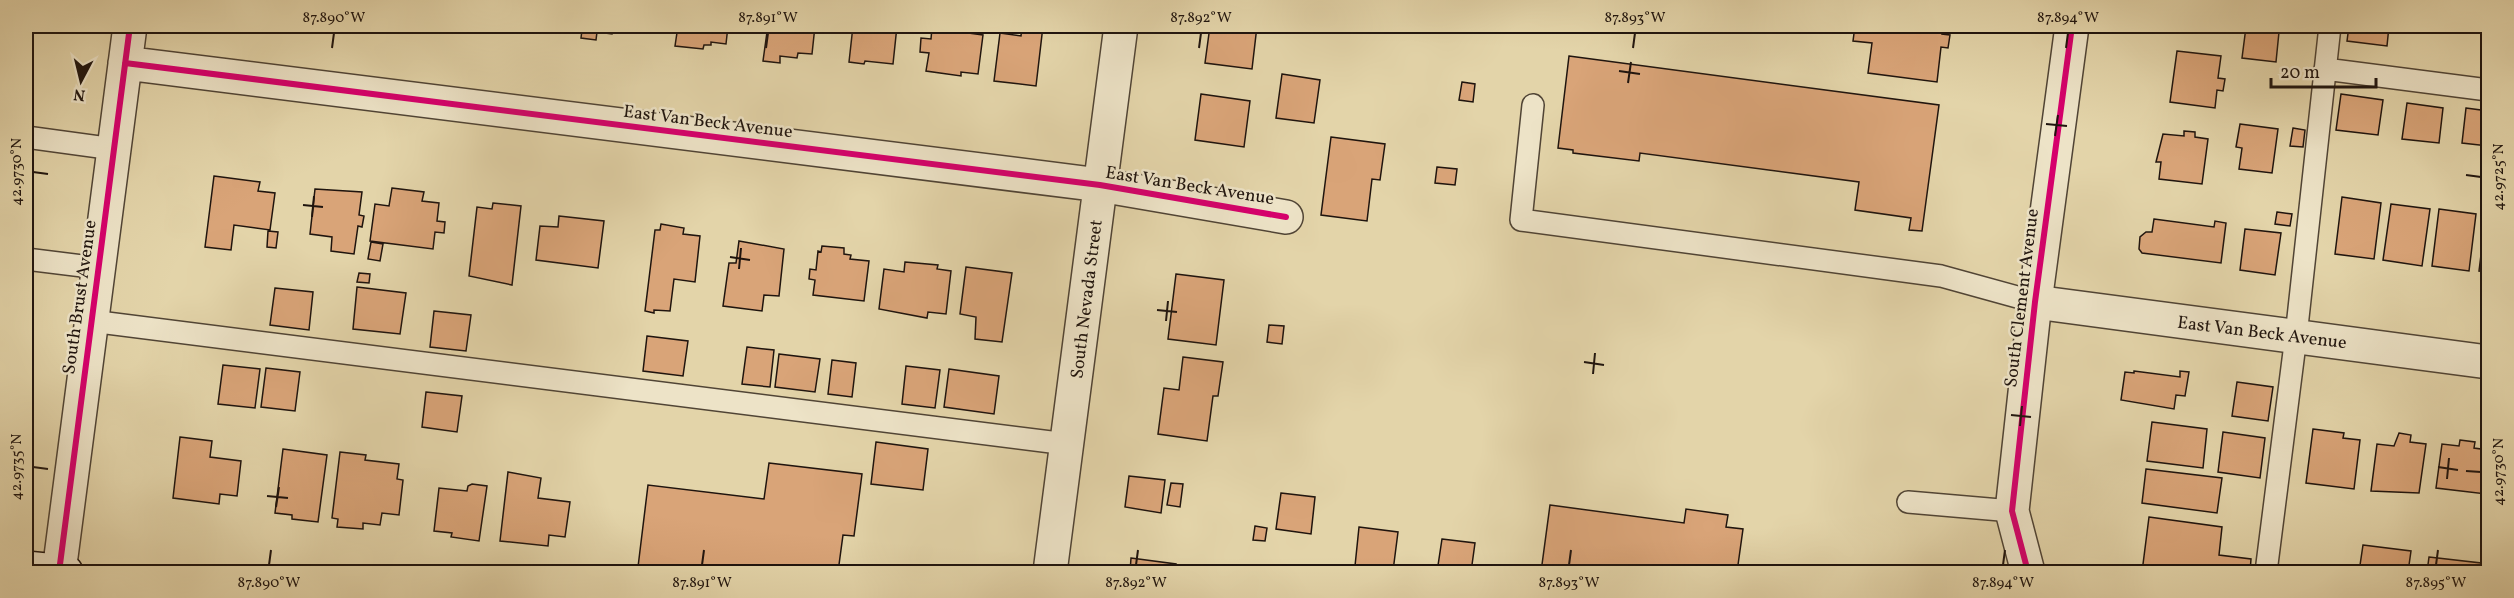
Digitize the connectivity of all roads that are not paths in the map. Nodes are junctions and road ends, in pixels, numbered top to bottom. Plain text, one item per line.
1 (130, 26) edge
2 (1121, 26) edge
3 (2072, 26) edge
4 (2330, 26) edge
5 (125, 63) junction
6 (2325, 69) junction
7 (2488, 90) edge
8 (1533, 105) dead end
9 (26, 137) edge
10 (114, 149) junction
11 (1100, 185) junction
12 (1287, 217) dead end
13 (26, 259) edge
14 (99, 268) junction
15 (2035, 302) junction
16 (91, 321) junction
17 (2296, 336) junction
18 (2488, 362) edge
19 (1067, 444) junction
20 (1908, 502) dead end
21 (2012, 511) junction
22 (26, 568) edge
23 (61, 572) edge
24 (1050, 573) edge
25 (2028, 573) edge
26 (2265, 573) edge

1 - 5 street, South Brust Avenue
2 - 11 street, South Nevada Street
3 - 15 street, South Clement Avenue
4 - 6 lane
5 - 10 street, South Brust Avenue
5 - 11 street, East Van Beck Avenue
6 - 7 lane
6 - 17 lane
8 - 15 lane
9 - 10 lane
10 - 14 street, South Brust Avenue
11 - 12 street, East Van Beck Avenue
11 - 19 street, South Nevada Street
13 - 14 lane
14 - 16 street, South Brust Avenue
15 - 17 street, East Van Beck Avenue
15 - 21 street, South Clement Avenue
16 - 19 lane
16 - 23 street, South Brust Avenue
17 - 18 street, East Van Beck Avenue
17 - 26 lane
19 - 24 street, South Nevada Street
20 - 21 lane
21 - 25 street, South Clement Avenue
22 - 23 street

